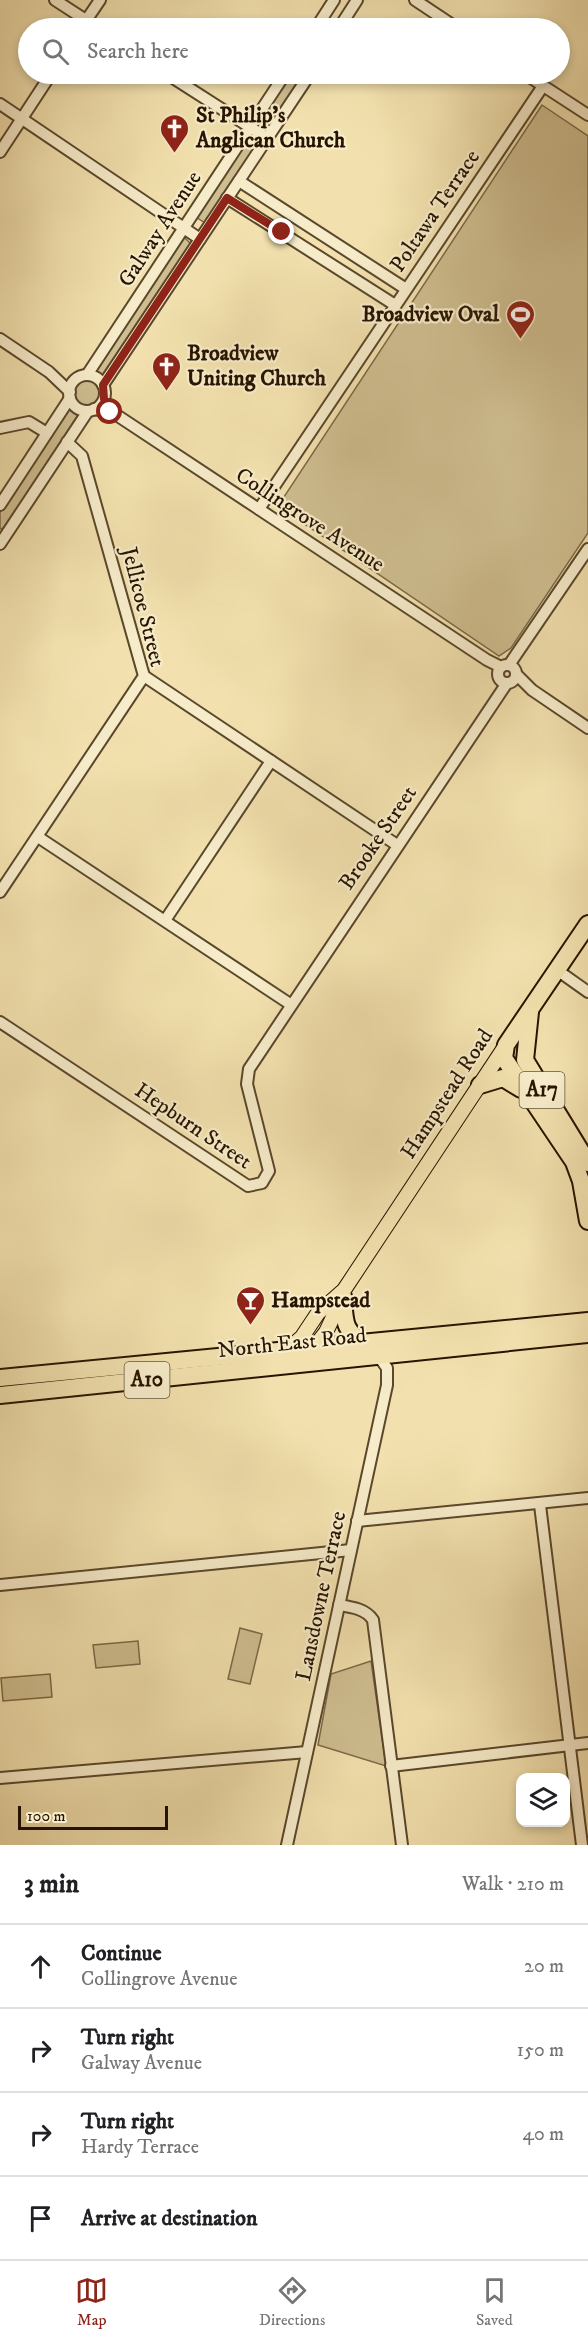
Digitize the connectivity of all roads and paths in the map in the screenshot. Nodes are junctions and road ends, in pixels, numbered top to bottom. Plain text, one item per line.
1 (55, 0) edge
2 (100, 0) edge
3 (334, 0) edge
4 (357, 0) edge
5 (415, 0) edge
6 (76, 18) edge
7 (87, 18) edge
8 (322, 18) edge
9 (345, 18) edge
10 (442, 18) edge
11 (45, 84) edge
12 (182, 84) edge
13 (278, 84) edge
14 (303, 84) edge
15 (540, 84) edge
16 (543, 86) junction
17 (0, 105) edge
18 (588, 115) edge
19 (22, 119) junction
20 (249, 127) junction
21 (267, 138) junction
22 (0, 152) edge
23 (239, 181) junction
24 (227, 198) junction
25 (184, 228) junction
26 (200, 239) junction
27 (406, 289) junction
28 (395, 306) junction
29 (0, 339) edge
30 (87, 375) junction
31 (103, 385) junction
32 (71, 391) junction
33 (104, 399) junction
34 (91, 410) junction
35 (112, 412) junction
36 (0, 428) edge
37 (47, 433) junction
38 (68, 442) junction
39 (0, 505) edge
40 (259, 509) junction
41 (0, 544) edge
42 (588, 549) edge
43 (507, 674) junction
44 (144, 676) junction
45 (588, 728) edge
46 (272, 761) junction
47 (38, 837) junction
48 (397, 845) junction
49 (0, 892) edge
50 (166, 919) junction
51 (588, 924) edge
52 (557, 970) junction
53 (588, 992) edge
54 (290, 1004) junction
55 (530, 1008) junction
56 (0, 1022) edge
57 (506, 1044) junction
58 (480, 1084) junction
59 (526, 1093) junction
60 (588, 1163) edge
61 (588, 1221) edge
62 (343, 1293) junction
63 (588, 1321) edge
64 (588, 1334) edge
65 (364, 1343) junction
66 (315, 1346) junction
67 (379, 1357) junction
68 (290, 1358) junction
69 (0, 1378) edge
70 (0, 1395) edge
71 (588, 1498) edge
72 (540, 1505) junction
73 (357, 1521) junction
74 (351, 1550) junction
75 (0, 1585) edge
76 (339, 1605) junction
77 (588, 1743) edge
78 (568, 1745) junction
79 (307, 1752) junction
80 (391, 1766) junction
81 (0, 1778) edge
82 (287, 1845) edge
83 (402, 1845) edge
84 (582, 1845) edge

1 - 6 street
2 - 7 street
3 - 8 street
4 - 9 street
5 - 10 street
11 - 19 street
12 - 20 street
13 - 20 street, Galway Avenue
14 - 21 street, Galway Avenue
15 - 16 street
16 - 18 street
16 - 27 street, Poltawa Terrace
17 - 19 street
19 - 22 street
19 - 25 street
20 - 21 street
20 - 25 street, Galway Avenue
21 - 23 street, Galway Avenue
23 - 24 street, Galway Avenue
23 - 27 street
24 - 26 street, Galway Avenue
24 - 28 street
25 - 26 street
25 - 30 street, Galway Avenue
26 - 31 street, Galway Avenue
27 - 28 street, Poltawa Terrace
28 - 40 street, Poltawa Terrace
29 - 32 street
30 - 31 street
30 - 32 street
31 - 33 street
32 - 34 street
32 - 37 street
33 - 34 street
33 - 35 street, Collingrove Avenue
34 - 35 street, Collingrove Avenue
34 - 38 street
35 - 40 street, Collingrove Avenue
36 - 37 street
37 - 39 street
38 - 41 street
38 - 44 street, Jellicoe Street
40 - 43 street, Collingrove Avenue
42 - 43 street, Brooke Street
43 - 45 street, Collingrove Avenue
43 - 48 street, Brooke Street
44 - 46 street
44 - 47 street, Jellicoe Street
46 - 48 street
46 - 50 street
47 - 49 street, Jellicoe Street
47 - 50 street
48 - 54 street, Brooke Street
50 - 54 street
51 - 52 highway, Hampstead Road / A17
52 - 53 street
52 - 55 highway, Hampstead Road / A17
54 - 56 street, Hepburn Street
55 - 57 highway, Hampstead Road / A17
55 - 60 highway, A17
57 - 58 main road, Hampstead Road
57 - 59 highway, A17
58 - 59 highway
58 - 62 main road, Hampstead Road
59 - 61 highway, A17
62 - 65 highway
62 - 66 main road, Hampstead Road
62 - 68 main road, Hampstead Road
63 - 65 highway, North East Road
64 - 67 highway, North East Road / A10
65 - 66 highway, North East Road
66 - 68 highway
67 - 68 highway, North East Road / A10
67 - 73 street, Lansdowne Terrace
68 - 69 highway, North East Road / A10
68 - 70 highway, North East Road / A10
71 - 72 street
72 - 73 street
72 - 78 street
73 - 74 street, Lansdowne Terrace
74 - 75 street
74 - 76 street, Lansdowne Terrace
76 - 79 street, Lansdowne Terrace
76 - 80 street
77 - 78 street
78 - 80 street
78 - 84 street
79 - 81 street
79 - 82 street, Lansdowne Terrace
80 - 83 street

